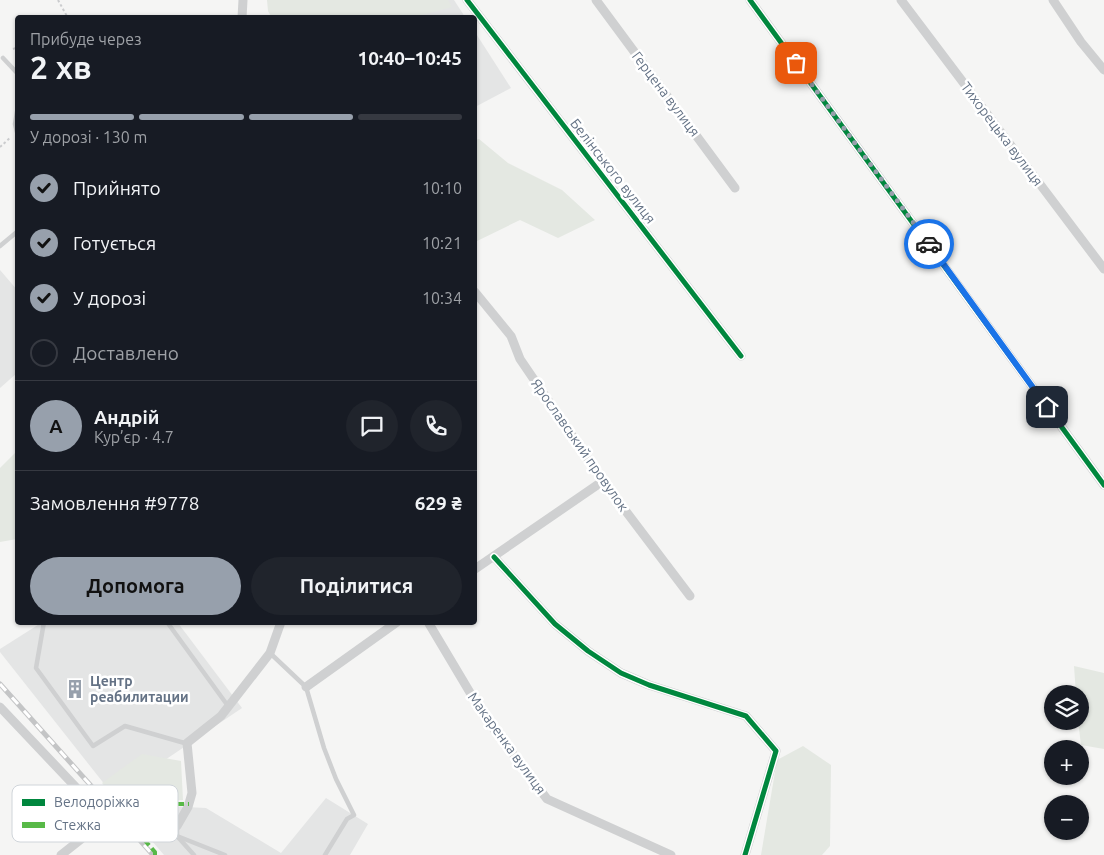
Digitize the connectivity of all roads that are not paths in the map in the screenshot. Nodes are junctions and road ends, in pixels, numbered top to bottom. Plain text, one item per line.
1 (243, 0) edge
2 (467, 0) edge
3 (596, 0) edge
4 (750, 0) edge
5 (901, 0) edge
6 (1053, 0) edge
7 (242, 15) edge
8 (3, 58) dead end
9 (1104, 70) edge
10 (15, 71) edge
11 (735, 188) dead end
12 (15, 234) edge
13 (0, 246) edge
14 (1100, 256) edge
15 (1104, 269) edge
16 (477, 294) edge
17 (741, 356) dead end
18 (603, 481) junction
19 (1104, 485) edge
20 (494, 557) junction
21 (477, 569) edge
22 (690, 596) dead end
23 (43, 625) edge
24 (169, 625) edge
25 (280, 625) edge
26 (393, 625) edge
27 (430, 625) edge
28 (270, 653) junction
29 (306, 687) junction
30 (228, 706) junction
31 (0, 707) edge
32 (188, 744) junction
33 (74, 785) edge
34 (178, 824) edge
35 (178, 836) edge
36 (178, 837) edge
37 (77, 842) edge
38 (61, 855) edge
39 (194, 855) edge
40 (225, 855) edge
41 (325, 855) edge
42 (671, 855) edge
43 (745, 855) edge

1 - 7 street
2 - 17 street, Белінського вулиця
3 - 11 street, Герцена вулиця
4 - 19 street
5 - 14 street, Тихорецька вулиця
6 - 9 street
8 - 10 lane
12 - 13 lane
14 - 15 street, Тихорецька вулиця
16 - 18 street, Ярославський провулок
18 - 20 street
18 - 22 street, Ярославський провулок
20 - 21 street
20 - 43 street
23 - 32 lane
24 - 30 lane
25 - 28 street
26 - 29 street
27 - 42 street, Макаренка вулиця
28 - 29 lane
28 - 30 street
29 - 41 lane
30 - 32 street
31 - 33 street
32 - 34 street
35 - 40 lane
36 - 39 lane
37 - 38 street

